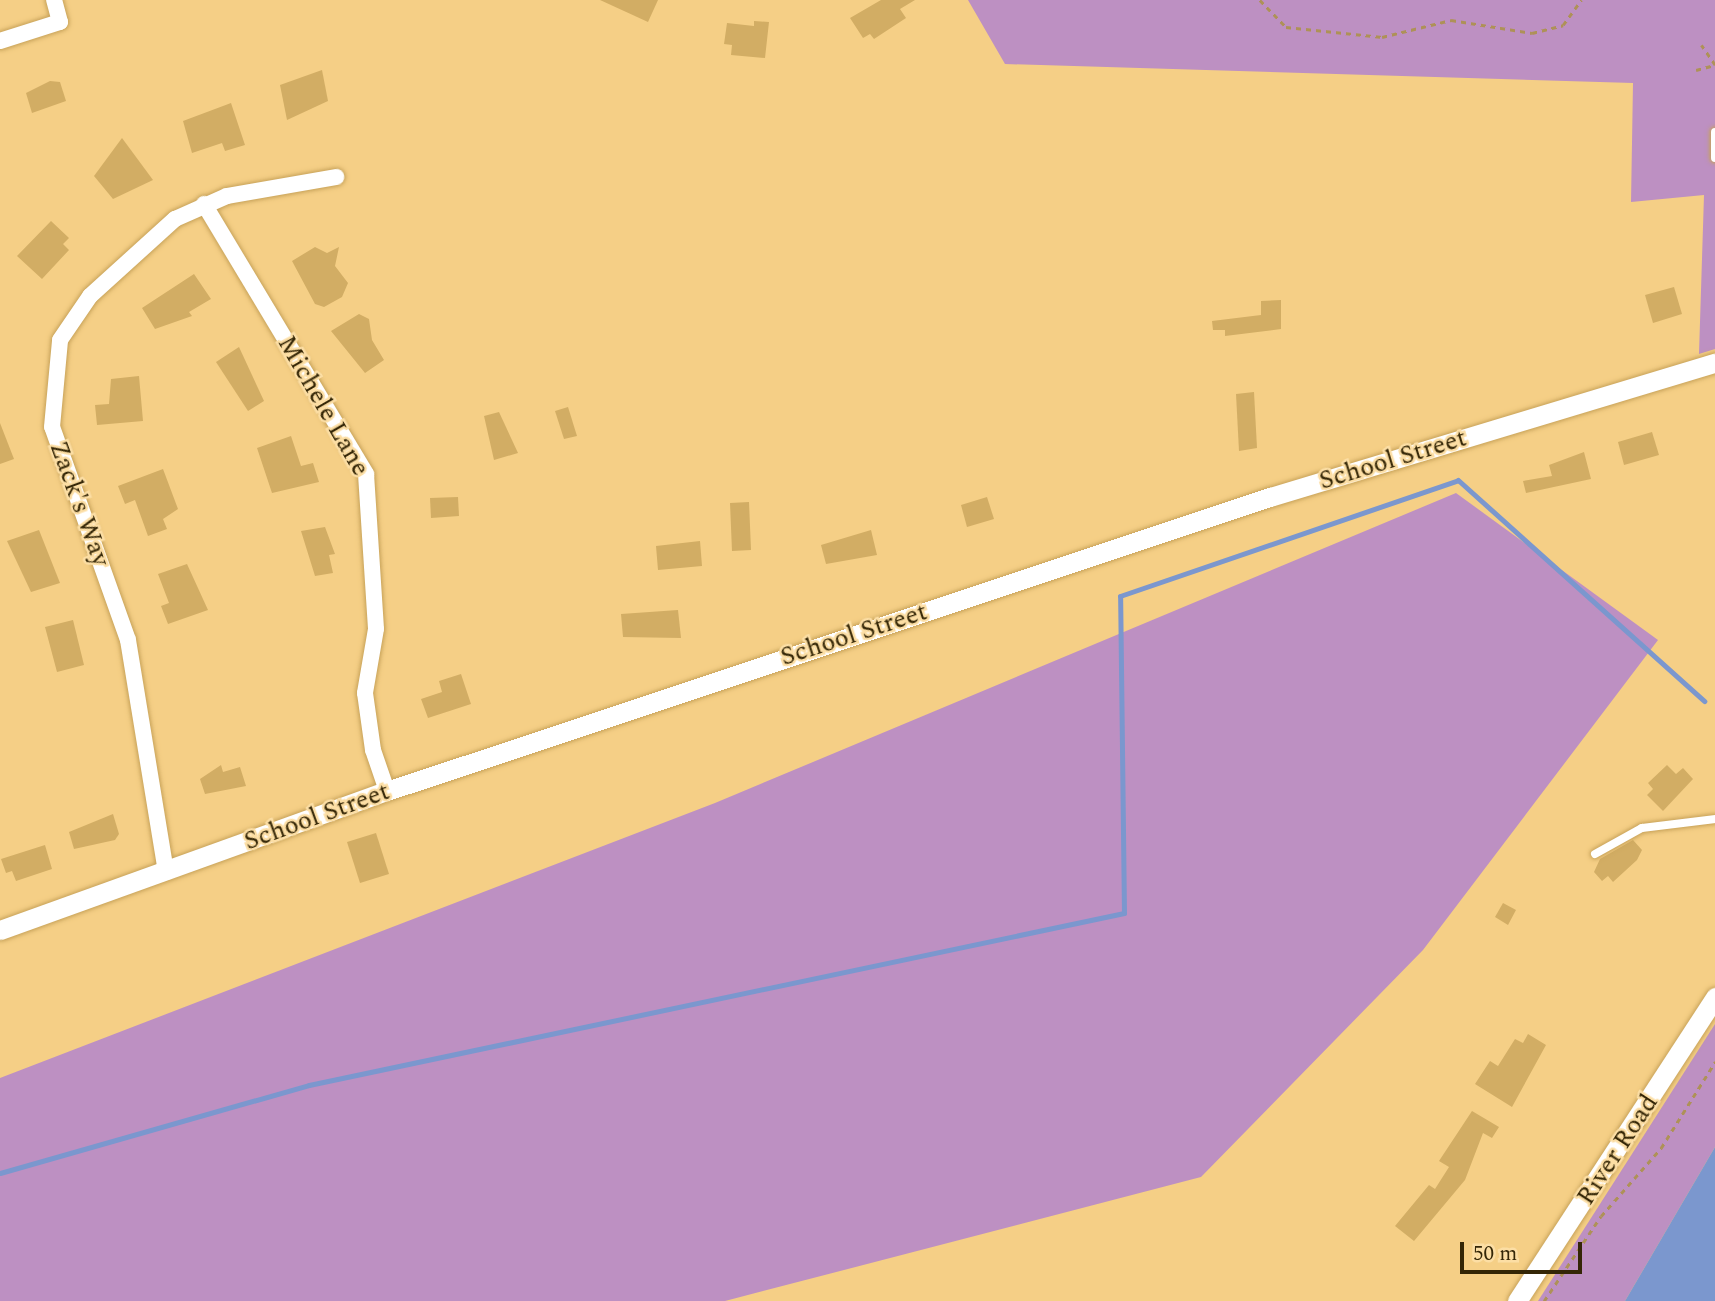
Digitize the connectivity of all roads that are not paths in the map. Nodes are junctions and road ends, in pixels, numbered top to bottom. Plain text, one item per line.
1 (54, 0) edge
2 (0, 41) edge
3 (1715, 132) edge
4 (1715, 158) edge
5 (336, 177) dead end
6 (204, 204) junction
7 (1715, 363) edge
8 (387, 791) junction
9 (1715, 820) edge
10 (1595, 854) dead end
11 (166, 872) junction
12 (0, 930) edge
13 (1715, 997) edge
14 (1517, 1301) edge

1 - 2 street
3 - 4 lane
5 - 6 street, Zack's Way
6 - 8 street, Michele Lane
6 - 11 street, Zack's Way
7 - 8 street, School Street
8 - 11 street, School Street
9 - 10 lane
11 - 12 street, School Street
13 - 14 street, River Road

